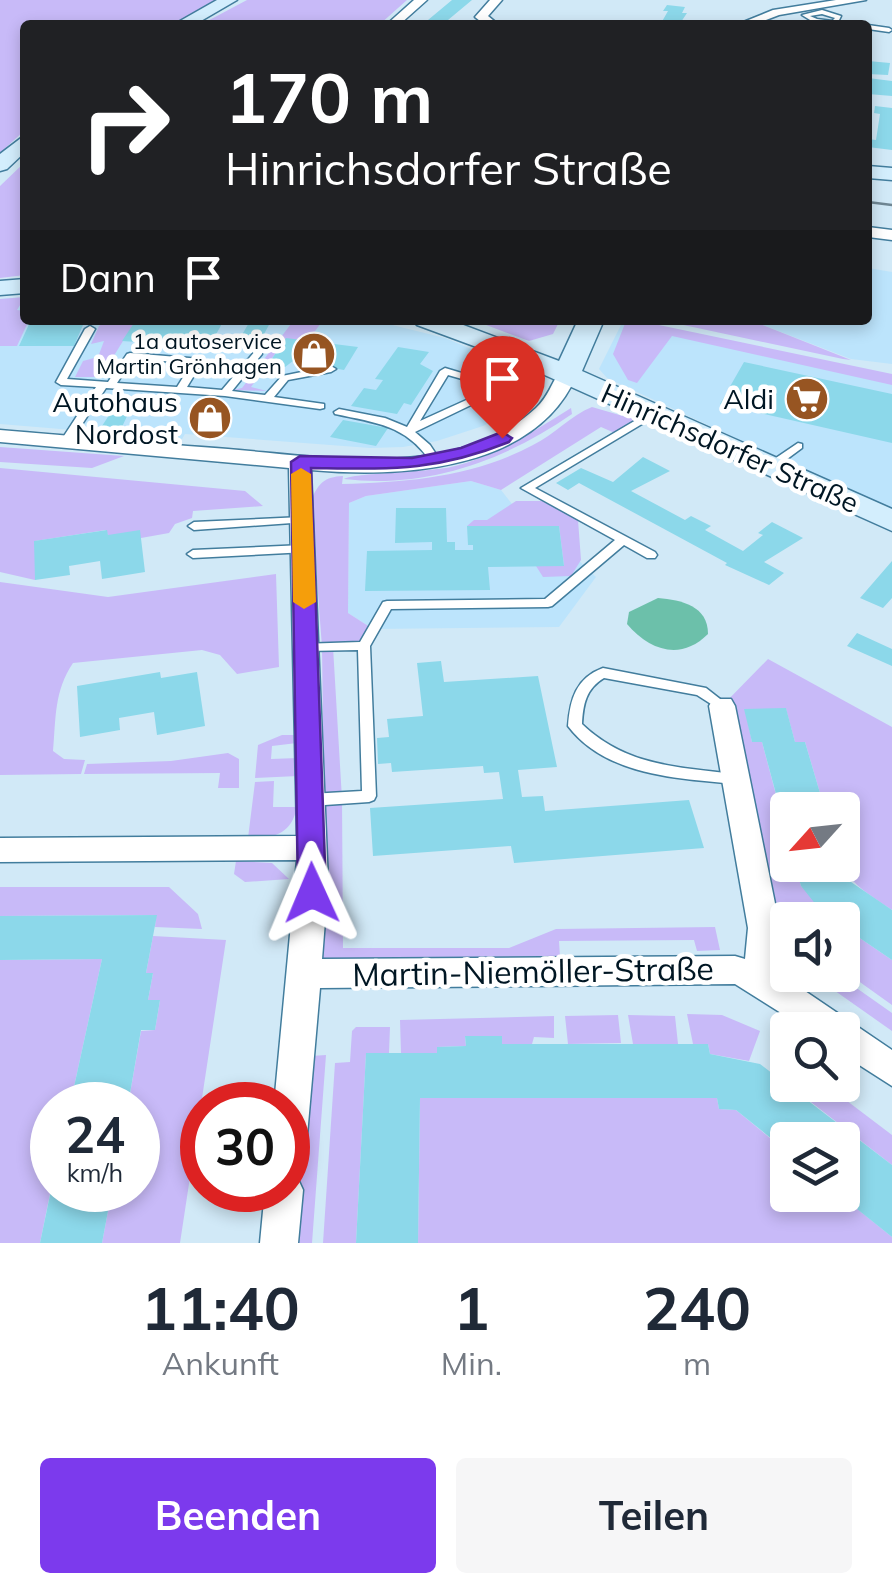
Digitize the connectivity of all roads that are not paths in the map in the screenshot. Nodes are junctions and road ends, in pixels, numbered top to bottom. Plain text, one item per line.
1 (229, 0) edge
2 (420, 0) edge
3 (496, 0) edge
4 (860, 0) edge
5 (191, 20) edge
6 (398, 20) edge
7 (486, 20) edge
8 (756, 20) edge
9 (813, 20) edge
10 (837, 20) edge
11 (20, 146) edge
12 (0, 165) edge
13 (442, 325) edge
14 (589, 325) edge
15 (90, 329) dead end
16 (259, 352) dead end
17 (331, 369) dead end
18 (567, 374) junction
19 (107, 385) junction
20 (181, 389) junction
21 (225, 392) junction
22 (268, 398) junction
23 (320, 406) dead end
24 (339, 412) dead end
25 (653, 413) junction
26 (410, 430) junction
27 (0, 436) edge
28 (65, 442) junction
29 (798, 446) dead end
30 (435, 460) junction
31 (300, 462) junction
32 (771, 466) junction
33 (302, 520) junction
34 (892, 521) edge
35 (194, 526) dead end
36 (623, 540) junction
37 (303, 549) junction
38 (193, 554) dead end
39 (651, 556) dead end
40 (364, 646) junction
41 (306, 647) junction
42 (722, 706) joint
43 (734, 779) junction
44 (310, 800) junction
45 (311, 848) junction
46 (0, 850) edge
47 (304, 974) junction
48 (760, 978) junction
49 (810, 1012) edge
50 (860, 1047) edge
51 (892, 1070) edge
52 (294, 1082) edge
53 (282, 1212) edge
54 (278, 1243) edge

1 - 5 street
2 - 6 street
3 - 7 street
4 - 8 street
9 - 10 lane
11 - 12 street
13 - 18 street, Hinrichsdorfer Straße
14 - 18 street
15 - 19 lane
16 - 21 lane
17 - 22 lane
18 - 25 street, Hinrichsdorfer Straße
18 - 30 street, Hinrichsdorfer Straße
19 - 20 lane
19 - 20 lane
19 - 28 lane
20 - 21 lane
21 - 22 lane
22 - 23 lane
24 - 26 lane
25 - 32 street, Hinrichsdorfer Straße
25 - 36 lane
26 - 26 lane
26 - 30 lane
27 - 28 street, Hinrichsdorfer Straße
28 - 31 street, Hinrichsdorfer Straße
29 - 32 lane
30 - 31 street, Hinrichsdorfer Straße
31 - 33 street
32 - 34 street, Hinrichsdorfer Straße
33 - 35 lane
33 - 37 street
36 - 39 lane
36 - 40 lane
37 - 38 lane
37 - 41 street
40 - 41 lane
40 - 44 lane
41 - 44 street
42 - 43 street
42 - 43 lane
43 - 48 street
44 - 45 street
45 - 46 street
45 - 47 street
47 - 48 street, Martin-Niemöller-Straße
47 - 52 street
48 - 49 street, Martin-Niemöller-Straße
50 - 51 street
53 - 54 street

